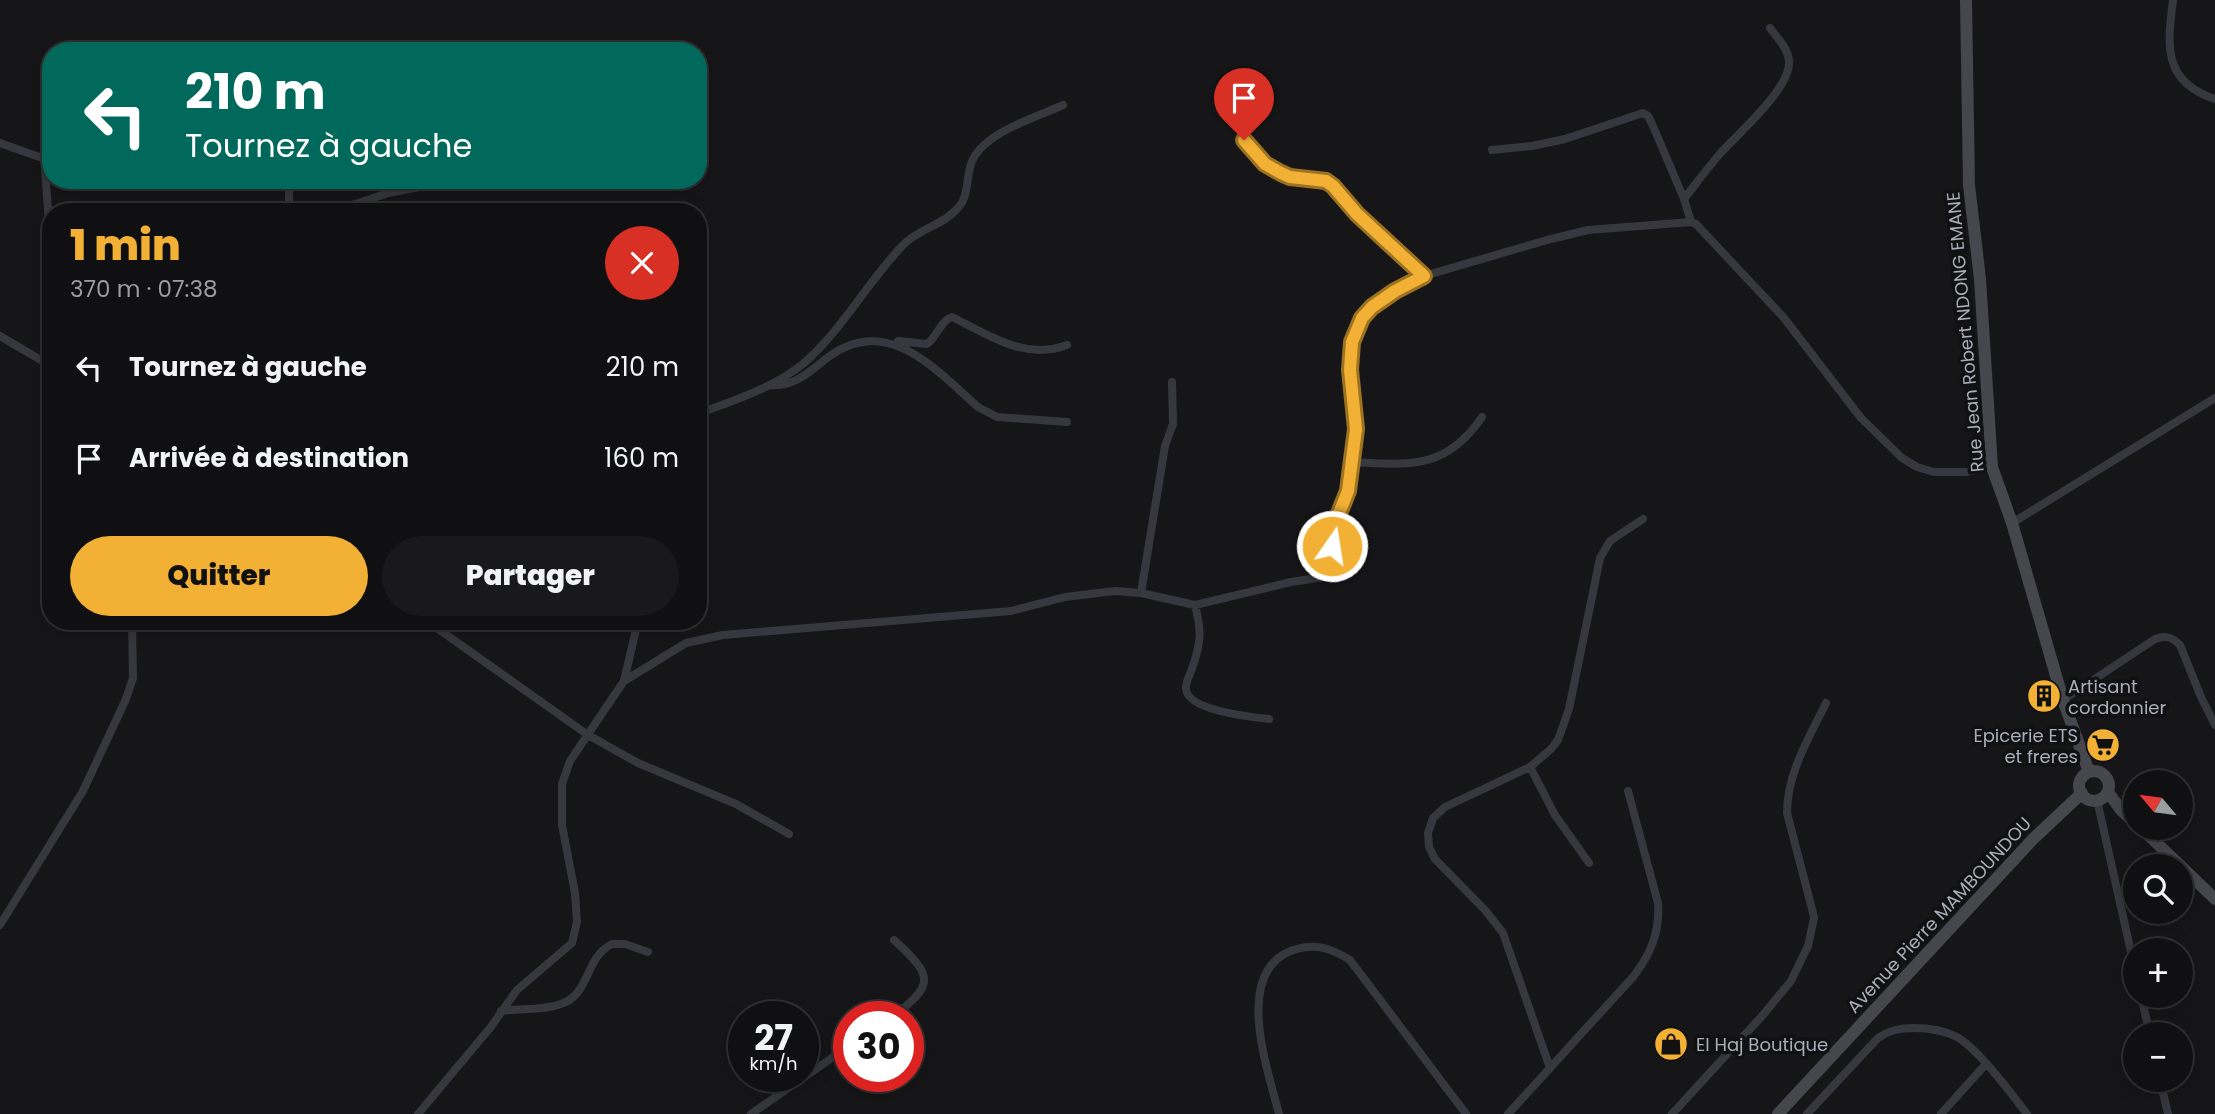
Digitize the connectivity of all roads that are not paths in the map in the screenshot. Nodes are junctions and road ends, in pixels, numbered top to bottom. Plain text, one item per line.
1 (1966, 0) edge
2 (2173, 0) edge
3 (1770, 28) dead end
4 (2215, 99) edge
5 (1063, 105) dead end
6 (1244, 140) dead end
7 (0, 143) edge
8 (1492, 150) dead end
9 (42, 158) edge
10 (409, 189) edge
11 (1684, 199) junction
12 (359, 203) edge
13 (1690, 222) junction
14 (1424, 276) junction
15 (0, 336) edge
16 (896, 344) junction
17 (1067, 345) dead end
18 (42, 361) edge
19 (1172, 382) dead end
20 (770, 386) junction
21 (2215, 398) edge
22 (707, 410) edge
23 (1482, 417) dead end
24 (1067, 422) dead end
25 (1352, 462) junction
26 (1992, 467) junction
27 (1643, 519) dead end
28 (2012, 523) junction
29 (1141, 593) junction
30 (1195, 605) junction
31 (132, 630) edge
32 (440, 630) edge
33 (636, 630) edge
34 (624, 681) junction
35 (2063, 700) junction
36 (1826, 703) dead end
37 (1269, 719) dead end
38 (2215, 725) edge
39 (588, 735) junction
40 (1530, 767) junction
41 (2089, 772) junction
42 (1628, 791) dead end
43 (2081, 793) junction
44 (2103, 796) junction
45 (2123, 812) edge
46 (789, 835) dead end
47 (2154, 840) edge
48 (1589, 863) dead end
49 (2215, 899) edge
50 (0, 925) edge
51 (2129, 938) edge
52 (894, 940) dead end
53 (648, 952) dead end
54 (914, 1001) edge
55 (501, 1011) junction
56 (833, 1057) edge
57 (1985, 1065) junction
58 (1550, 1068) junction
59 (2163, 1092) edge
60 (418, 1114) edge
61 (751, 1114) edge
62 (1279, 1114) edge
63 (1466, 1114) edge
64 (1508, 1114) edge
65 (1672, 1114) edge
66 (1778, 1114) edge
67 (1807, 1114) edge
68 (1941, 1114) edge
69 (2026, 1114) edge
70 (2168, 1114) edge

1 - 26 street, Rue Jean Robert NDONG EMANE
2 - 4 street
3 - 11 street
5 - 20 street
6 - 14 street
7 - 9 street
8 - 11 street
10 - 12 street
11 - 13 street
13 - 14 street
13 - 26 street
14 - 25 street
15 - 18 street
16 - 17 street
16 - 20 street
16 - 24 street
19 - 29 street
20 - 22 street
21 - 28 street
23 - 25 street
25 - 30 street
26 - 28 street, Rue Jean Robert NDONG EMANE
27 - 40 street
28 - 35 street, Rue Jean Robert NDONG EMANE
29 - 30 street
29 - 34 street
30 - 37 street
31 - 50 street
32 - 39 street
33 - 34 street
34 - 39 street
35 - 38 street
35 - 41 street, Rue Jean Robert NDONG EMANE
36 - 65 street
39 - 46 street
39 - 55 street
40 - 48 street
40 - 58 street
41 - 43 street
41 - 44 street
42 - 58 street
43 - 44 street
43 - 66 street, Avenue Pierre MAMBOUNDOU
44 - 45 street
44 - 51 street
47 - 49 street
52 - 54 street
53 - 55 street
55 - 60 street
56 - 61 street
57 - 67 street
57 - 68 street
57 - 69 street
58 - 64 street
59 - 70 street
62 - 63 street

